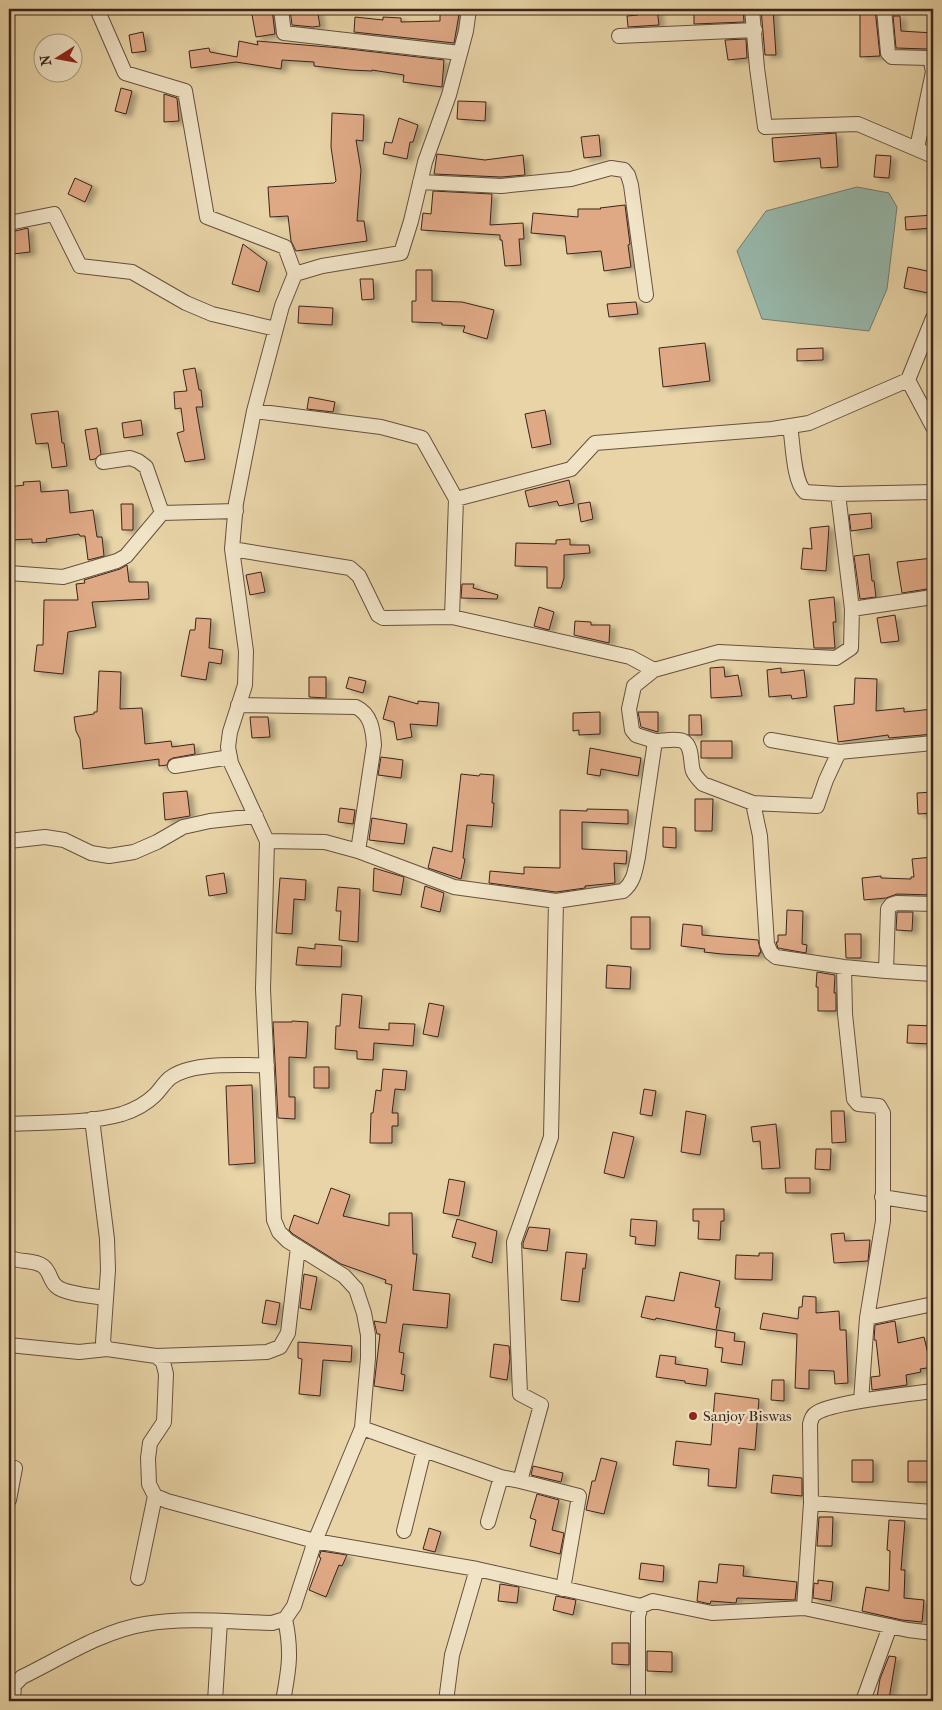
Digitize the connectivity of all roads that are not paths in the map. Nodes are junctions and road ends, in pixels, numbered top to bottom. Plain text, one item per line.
1 (98, 9) edge
2 (281, 9) edge
3 (469, 9) edge
4 (752, 9) edge
5 (884, 9) edge
6 (755, 30) junction
7 (619, 36) dead end
8 (460, 53) junction
9 (917, 148) junction
10 (933, 156) edge
11 (420, 182) junction
12 (9, 223) edge
13 (295, 274) junction
14 (646, 295) dead end
15 (933, 318) edge
16 (276, 329) junction
17 (908, 380) junction
18 (254, 411) junction
19 (790, 426) junction
20 (933, 427) edge
21 (103, 462) dead end
22 (933, 492) edge
23 (838, 494) junction
24 (456, 499) junction
25 (236, 511) junction
26 (162, 513) junction
27 (232, 549) junction
28 (9, 573) edge
29 (933, 597) edge
30 (852, 609) junction
31 (452, 616) junction
32 (654, 670) junction
33 (238, 705) junction
34 (771, 740) dead end
35 (655, 741) junction
36 (933, 743) edge
37 (839, 752) junction
38 (230, 757) junction
39 (175, 766) dead end
40 (753, 803) junction
41 (256, 816) junction
42 (267, 840) junction
43 (9, 841) edge
44 (358, 850) junction
45 (556, 901) junction
46 (933, 904) edge
47 (844, 967) junction
48 (886, 970) junction
49 (933, 974) edge
50 (267, 1066) junction
51 (92, 1119) junction
52 (9, 1124) edge
53 (882, 1197) junction
54 (933, 1205) edge
55 (298, 1247) junction
56 (9, 1257) edge
57 (106, 1298) junction
58 (933, 1304) edge
59 (867, 1318) junction
60 (9, 1345) edge
61 (107, 1349) junction
62 (156, 1356) junction
63 (933, 1391) edge
64 (861, 1401) junction
65 (362, 1428) junction
66 (424, 1450) junction
67 (15, 1468) dead end
68 (501, 1477) junction
69 (520, 1481) junction
70 (155, 1496) junction
71 (9, 1500) edge
72 (811, 1503) junction
73 (933, 1512) edge
74 (488, 1522) dead end
75 (404, 1531) dead end
76 (315, 1541) junction
77 (477, 1569) junction
78 (138, 1578) dead end
79 (563, 1589) junction
80 (641, 1606) junction
81 (804, 1608) junction
82 (286, 1619) junction
83 (220, 1622) junction
84 (890, 1626) junction
85 (933, 1633) edge
86 (11, 1685) edge
87 (13, 1701) edge
88 (214, 1701) edge
89 (283, 1701) edge
90 (446, 1701) edge
91 (638, 1701) edge
92 (863, 1701) edge

1 - 13 street
2 - 8 street
3 - 8 street
4 - 6 street
5 - 9 street
6 - 7 street
6 - 9 street
8 - 11 street
9 - 10 street
11 - 13 street
11 - 14 street
12 - 16 street
13 - 16 street
15 - 17 street
16 - 18 street
17 - 19 street
17 - 20 street
18 - 24 street
18 - 25 street
19 - 23 street
19 - 24 street
21 - 26 street
22 - 23 street
23 - 30 street
24 - 31 street
25 - 26 street
25 - 27 street
26 - 28 street
27 - 31 street
27 - 33 street
29 - 30 street
30 - 32 street
31 - 32 street
32 - 35 street
33 - 38 street
33 - 44 street
34 - 37 street
35 - 40 street
35 - 45 street
36 - 37 street
37 - 40 street
38 - 39 street
38 - 41 street
40 - 47 street
41 - 42 street
41 - 43 street
42 - 44 street
42 - 50 street
44 - 45 street
45 - 69 street
46 - 48 street
47 - 48 street
47 - 53 street
48 - 49 street
50 - 51 street
50 - 55 street
51 - 52 street
51 - 57 street
53 - 54 street
53 - 59 street
55 - 62 street
55 - 65 street
56 - 57 street
57 - 61 street
58 - 59 street
59 - 64 street
60 - 61 street
61 - 62 street
62 - 70 street
63 - 64 street
64 - 72 street
65 - 66 street
65 - 76 street
66 - 68 street
66 - 75 street
67 - 71 street
68 - 69 street
68 - 74 street
69 - 79 street
70 - 76 street
70 - 78 street
72 - 73 street
72 - 81 street
76 - 77 street
76 - 82 street
77 - 79 street
77 - 90 street
79 - 80 street
80 - 81 street
80 - 91 street
81 - 84 street
82 - 83 street
82 - 89 street
83 - 86 street
83 - 88 street
84 - 85 street
84 - 92 street
86 - 87 street

